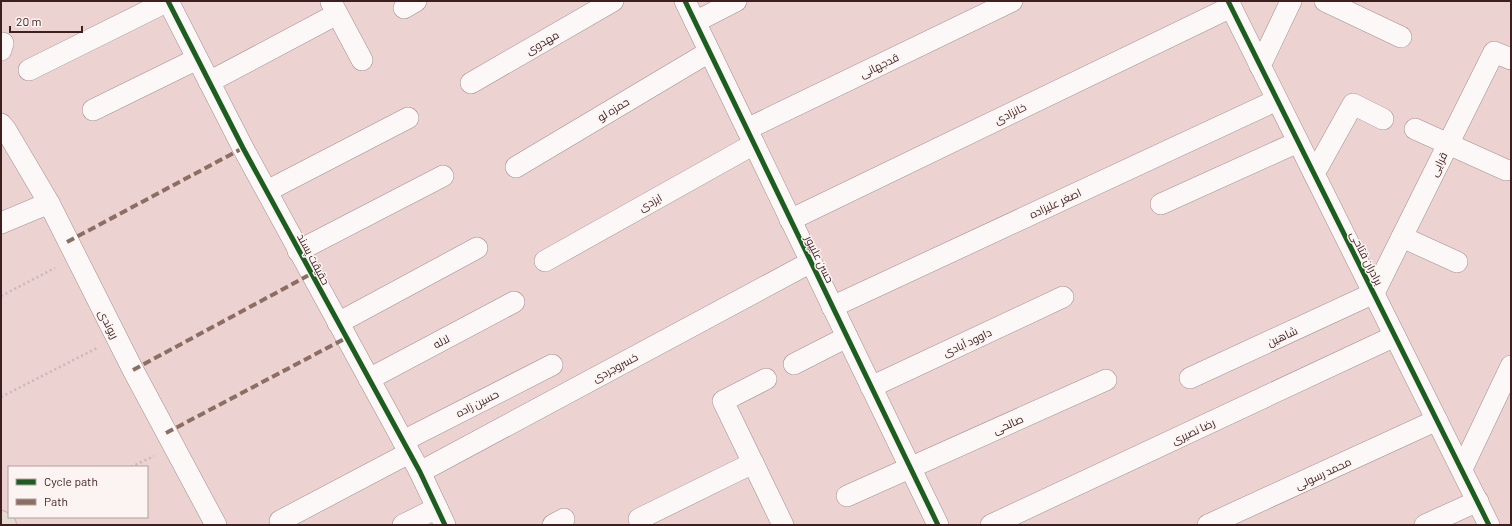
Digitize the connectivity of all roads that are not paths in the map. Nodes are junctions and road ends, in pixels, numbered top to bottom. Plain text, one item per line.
1 (168, 1) edge
2 (613, 1) edge
3 (685, 1) edge
4 (736, 1) edge
5 (1012, 1) edge
6 (1291, 1) edge
7 (1325, 1) edge
8 (1229, 4) edge
9 (334, 7) edge
10 (695, 22) junction
11 (1401, 37) dead end
12 (710, 52) junction
13 (197, 59) junction
14 (1511, 59) edge
15 (362, 60) dead end
16 (1260, 66) junction
17 (29, 70) dead end
18 (209, 82) junction
19 (471, 83) dead end
20 (1277, 100) junction
21 (93, 110) dead end
22 (408, 118) dead end
23 (1383, 119) dead end
24 (1, 124) edge
25 (1415, 129) dead end
26 (750, 137) junction
27 (1298, 142) junction
28 (1448, 144) junction
29 (516, 167) dead end
30 (1506, 170) dead end
31 (1314, 174) junction
32 (444, 176) dead end
33 (266, 191) junction
34 (49, 203) junction
35 (1161, 204) dead end
36 (790, 220) junction
37 (1, 223) edge
38 (1402, 237) junction
39 (477, 248) dead end
40 (298, 251) junction
41 (546, 261) dead end
42 (811, 262) junction
43 (1457, 262) dead end
44 (1374, 293) junction
45 (1064, 296) dead end
46 (514, 302) dead end
47 (832, 307) junction
48 (338, 323) junction
49 (1395, 336) junction
50 (847, 337) junction
51 (794, 364) dead end
52 (552, 365) dead end
53 (1511, 366) edge
54 (1190, 378) dead end
55 (369, 379) junction
56 (766, 379) dead end
57 (1106, 380) dead end
58 (871, 387) junction
59 (1437, 420) junction
60 (406, 447) junction
61 (754, 463) junction
62 (910, 467) junction
63 (1462, 469) junction
64 (420, 472) junction
65 (847, 496) dead end
66 (1478, 501) junction
67 (441, 516) edge
68 (639, 519) dead end
69 (280, 521) dead end
70 (1, 522) edge
71 (5, 525) edge
72 (216, 525) edge
73 (403, 525) edge
74 (783, 525) edge
75 (938, 525) edge
76 (991, 525) edge
77 (1208, 525) edge
78 (1425, 525) edge
79 (1489, 525) edge

1 - 13 street, حقیقت پسند
1 - 17 street
2 - 19 street, مهدوی
3 - 10 street, حسن علیپور
4 - 10 street
5 - 26 street, قدجهانی
6 - 16 street
7 - 11 street
8 - 16 street, برادران فتاحی
8 - 36 street, خانزادی
9 - 15 street
9 - 18 street
10 - 12 street, حسن علیپور
12 - 26 street, حسن علیپور
12 - 29 street, حمزه لو
13 - 18 street, حقیقت پسند
13 - 21 street
14 - 28 street, قرایی
16 - 20 street, برادران فتاحی
18 - 33 street, حقیقت پسند
20 - 27 street, برادران فتاحی
20 - 47 street, اصغر علیزاده
22 - 33 street
23 - 31 street
24 - 34 street, ریوندی
25 - 28 street
26 - 36 street, حسن علیپور
26 - 41 street, ایزدی
27 - 31 street, برادران فتاحی
27 - 35 street
28 - 30 street
28 - 38 street, قرایی
31 - 44 street, برادران فتاحی
32 - 40 street
33 - 40 street, حقیقت پسند
34 - 37 street
34 - 72 street, ریوندی
36 - 42 street, حسن علیپور
38 - 43 street
38 - 44 street, قرایی
39 - 48 street
40 - 48 street, حقیقت پسند
42 - 47 street, حسن علیپور
42 - 64 street, خسروجردی
44 - 49 street, برادران فتاحی
44 - 54 street, شاهین
45 - 58 street, داوود آبادی
46 - 55 street, لاله
47 - 50 street, حسن علیپور
48 - 55 street, حقیقت پسند
49 - 59 street, برادران فتاحی
49 - 76 street, رضا نصیری
50 - 51 street
50 - 58 street, حسن علیپور
52 - 60 street, حسین زاده
53 - 63 street
55 - 60 street, حقیقت پسند
56 - 61 street
57 - 62 street, صالحی
58 - 62 street, حسن علیپور
59 - 63 street, برادران فتاحی
59 - 77 street, محمد رسولی
60 - 64 street, حقیقت پسند
60 - 69 street, حسین زاده
61 - 68 street
61 - 74 street
62 - 65 street, صالحی
62 - 75 street, حسن علیپور
63 - 66 street, برادران فتاحی
64 - 67 street, حقیقت پسند
66 - 78 street
66 - 79 street, برادران فتاحی
67 - 73 street
70 - 71 main road

